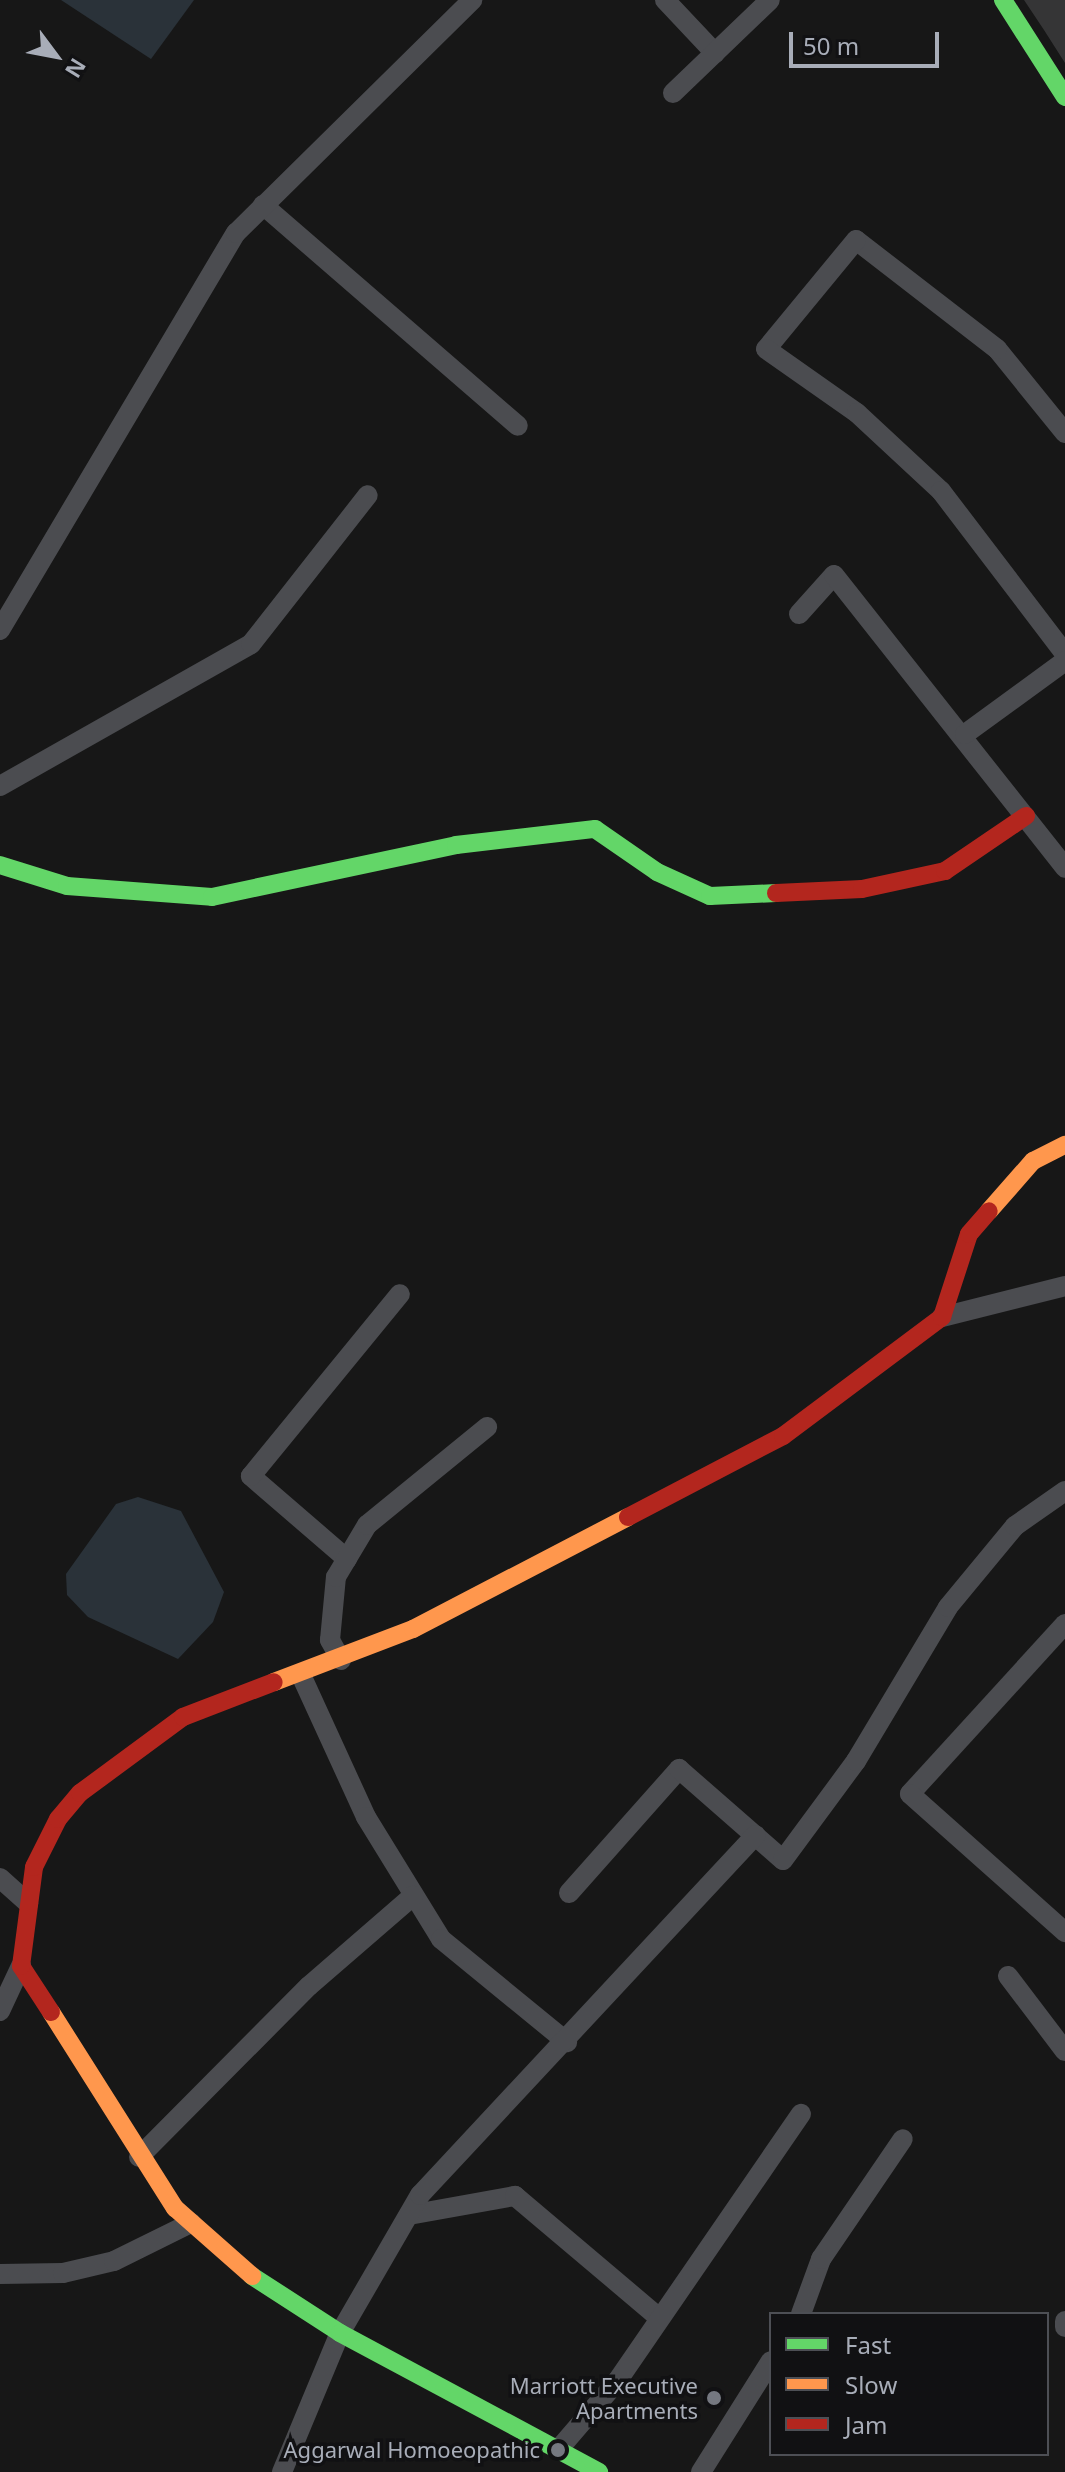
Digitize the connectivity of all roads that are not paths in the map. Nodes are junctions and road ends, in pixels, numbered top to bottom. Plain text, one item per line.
1 (472, 0) edge
2 (665, 0) edge
3 (770, 0) edge
4 (1003, 0) edge
5 (715, 53) junction
6 (673, 93) dead end
7 (1065, 97) edge
8 (263, 205) junction
9 (518, 426) dead end
10 (1065, 433) edge
11 (368, 495) dead end
12 (799, 614) dead end
13 (0, 630) edge
14 (1065, 654) edge
15 (1065, 661) edge
16 (965, 734) junction
17 (0, 786) edge
18 (1026, 816) junction
19 (0, 865) edge
20 (1065, 868) edge
21 (1065, 1145) edge
22 (1065, 1286) edge
23 (400, 1294) dead end
24 (942, 1317) junction
25 (487, 1427) dead end
26 (1065, 1491) edge
27 (347, 1559) junction
28 (1065, 1624) edge
29 (341, 1660) junction
30 (301, 1675) junction
31 (756, 1835) junction
32 (0, 1878) edge
33 (569, 1893) dead end
34 (413, 1896) junction
35 (28, 1903) junction
36 (1065, 1932) edge
37 (21, 1966) junction
38 (1008, 1976) dead end
39 (0, 2011) edge
40 (567, 2042) junction
41 (1065, 2051) edge
42 (801, 2114) dead end
43 (903, 2139) dead end
44 (139, 2157) junction
45 (409, 2215) junction
46 (191, 2223) junction
47 (0, 2274) edge
48 (802, 2312) edge
49 (657, 2316) junction
50 (1065, 2321) edge
51 (1065, 2327) edge
52 (340, 2333) junction
53 (769, 2364) edge
54 (558, 2450) junction
55 (282, 2472) edge
56 (599, 2472) edge
57 (701, 2472) edge

1 - 8 street
2 - 5 street
3 - 5 street
4 - 7 street
5 - 6 street
8 - 9 street
8 - 13 street
10 - 14 street
11 - 17 street
12 - 16 street
15 - 16 street
16 - 18 street
18 - 19 street
18 - 20 street
21 - 24 street
22 - 24 street
23 - 27 street
24 - 29 street
25 - 27 street
26 - 31 street
27 - 29 street
28 - 36 street
29 - 30 street
30 - 34 street
30 - 35 street
31 - 33 street
31 - 40 street
32 - 35 street
34 - 40 street
34 - 44 street
35 - 37 street
37 - 39 street
37 - 44 street
38 - 41 street
40 - 45 street
42 - 49 street
43 - 48 street
44 - 46 street
45 - 49 street
45 - 52 street
46 - 47 street
46 - 52 street
49 - 54 street
50 - 51 street
52 - 54 street
52 - 55 street
53 - 57 street
54 - 56 street

